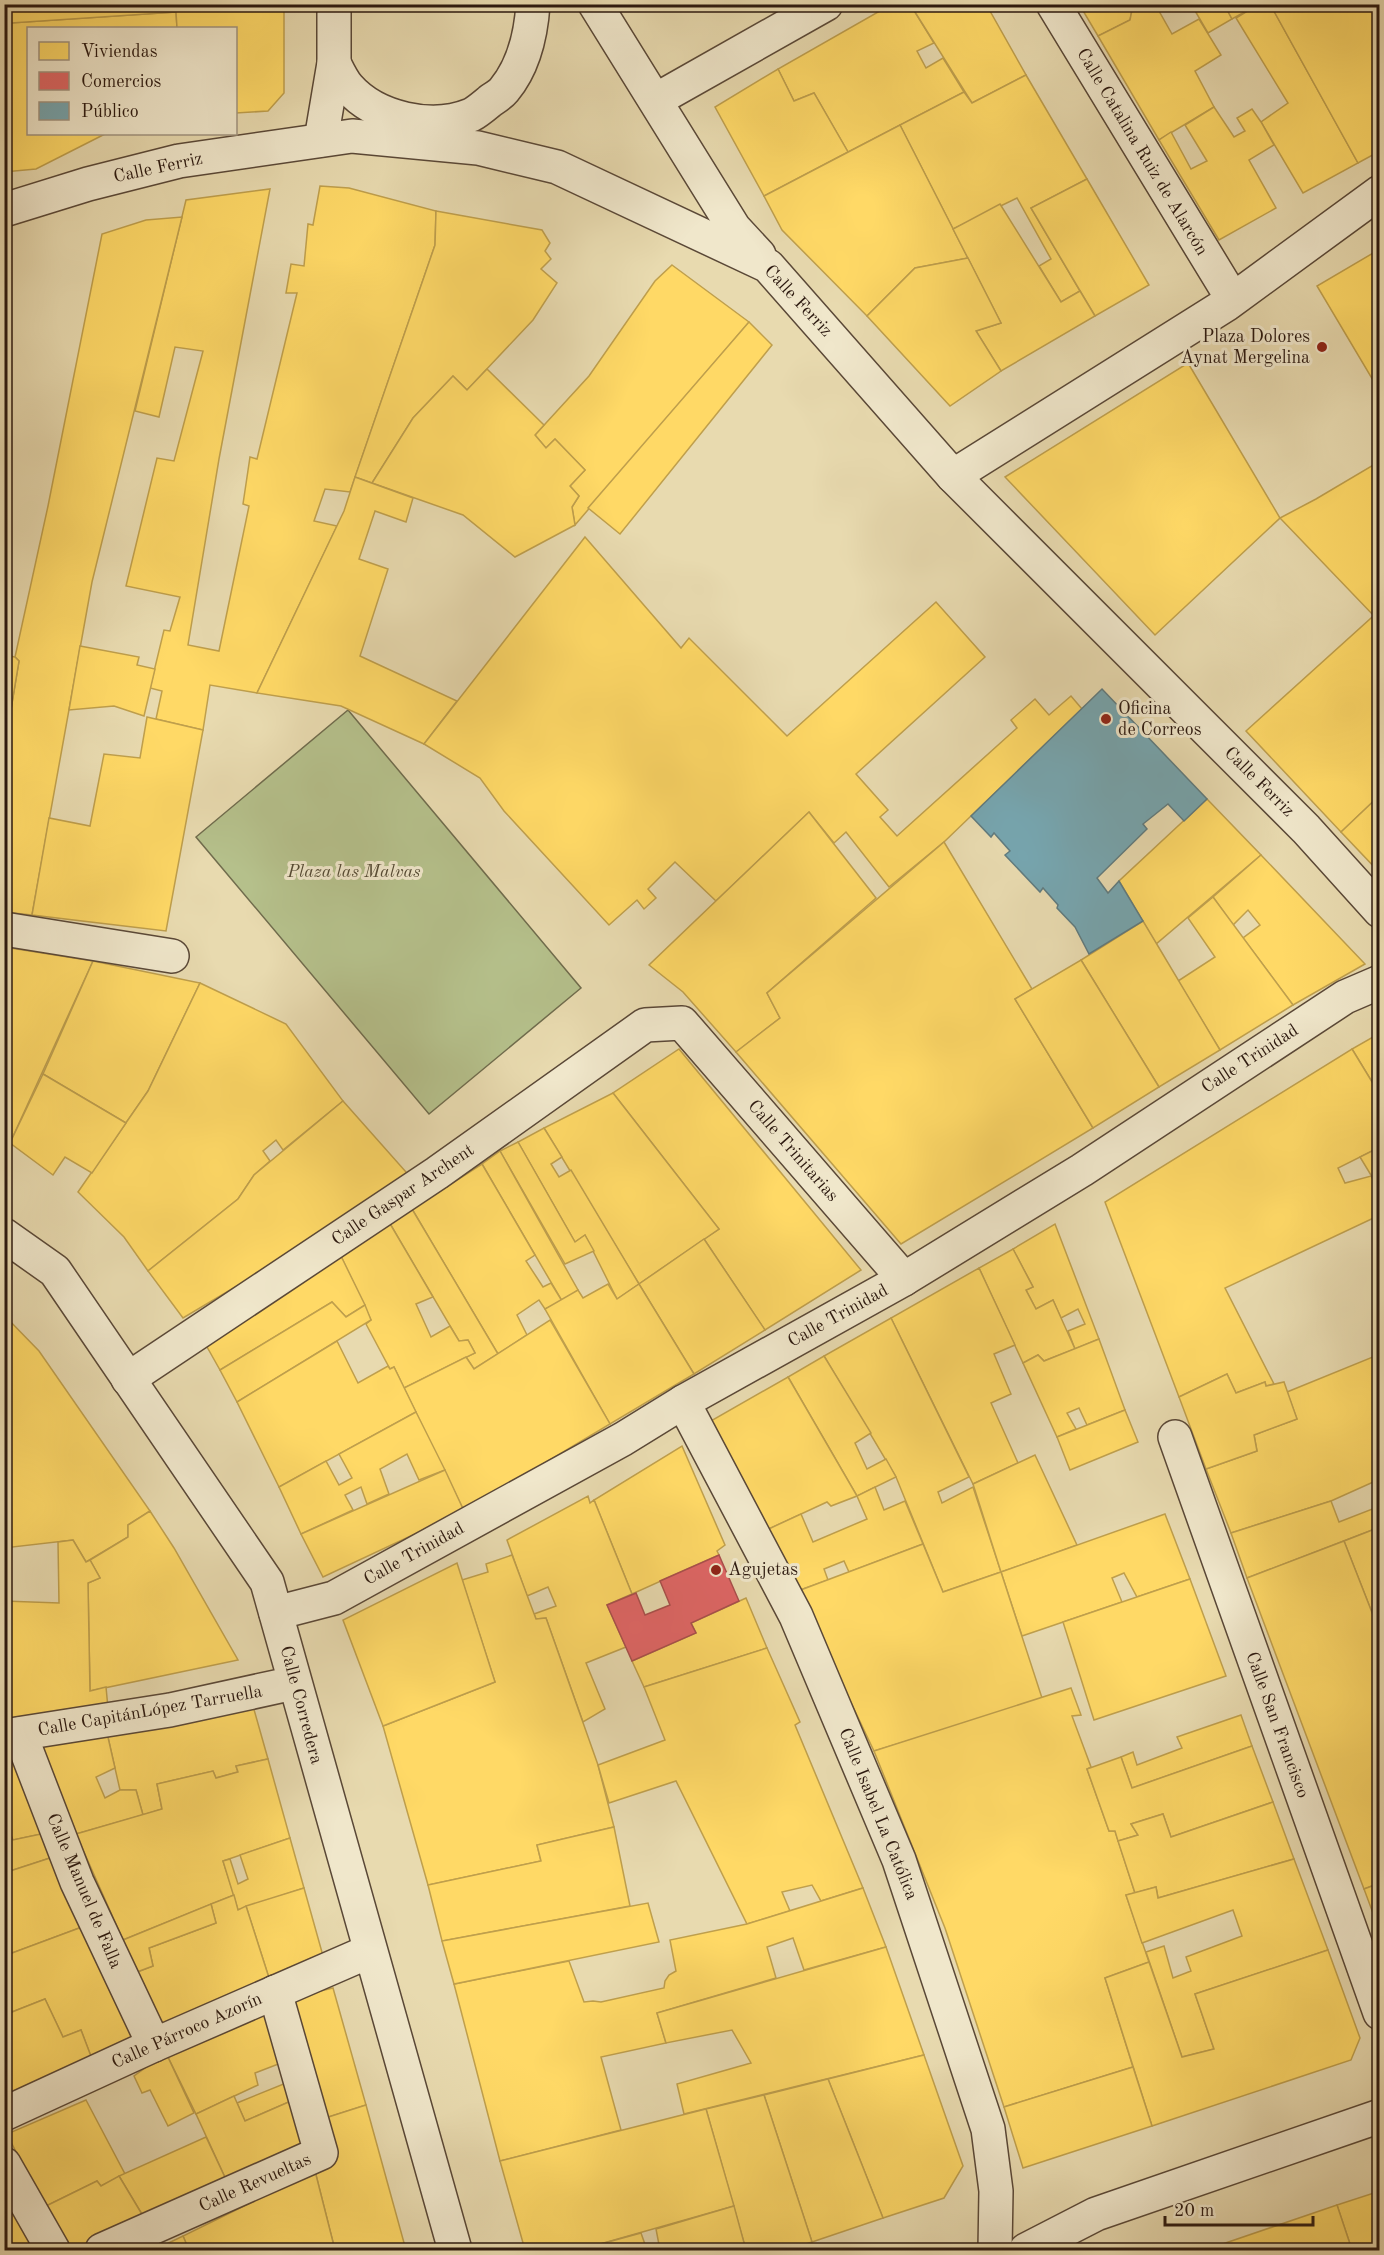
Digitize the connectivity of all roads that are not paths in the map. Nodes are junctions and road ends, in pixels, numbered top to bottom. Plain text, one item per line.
1 (334, 4) edge
2 (533, 4) edge
3 (596, 4) edge
4 (826, 4) edge
5 (1053, 4) edge
6 (334, 63) junction
7 (656, 100) junction
8 (321, 140) junction
9 (1380, 192) edge
10 (4, 210) edge
11 (768, 266) junction
12 (1232, 298) junction
13 (953, 476) junction
14 (1380, 911) edge
15 (4, 929) edge
16 (172, 956) dead end
17 (1380, 982) edge
18 (682, 1023) joint
19 (4, 1235) edge
20 (904, 1279) junction
21 (128, 1379) junction
22 (683, 1402) junction
23 (1175, 1437) dead end
24 (276, 1613) junction
25 (294, 1683) junction
26 (12, 1735) edge
27 (370, 1951) junction
28 (275, 1992) junction
29 (1380, 2013) edge
30 (154, 2045) junction
31 (4, 2114) edge
32 (1380, 2116) edge
33 (4, 2164) edge
34 (53, 2250) edge
35 (102, 2250) edge
36 (455, 2250) edge
37 (995, 2250) edge
38 (1026, 2250) edge

1 - 6 street
2 - 6 street
3 - 7 street
4 - 7 street
5 - 12 street, Calle Catalina Ruiz de Alarcón
6 - 8 street
7 - 11 street
8 - 10 street, Calle Ferriz
8 - 11 street, Calle Ferriz
9 - 12 street
11 - 13 street, Calle Ferriz
12 - 13 street
13 - 14 street, Calle Ferriz
15 - 16 street
17 - 20 street, Calle Trinidad
18 - 20 street, Calle Trinitarias
18 - 21 street, Calle Gaspar Archent
19 - 21 street, Calle Corredera
20 - 22 street, Calle Trinidad
21 - 24 street, Calle Corredera
22 - 24 street, Calle Trinidad
22 - 37 street, Calle Isabel La Católica
23 - 29 street, Calle San Francisco
24 - 25 street, Calle Corredera
25 - 26 street, Calle CapitánLópez Tarruella
25 - 27 street, Calle Corredera
26 - 30 street, Calle Manuel de Falla
27 - 28 street, Calle Párroco Azorín
27 - 36 street, Calle Corredera
28 - 30 street, Calle Párroco Azorín
28 - 35 street, Calle Revueltas
30 - 31 street, Calle Párroco Azorín
32 - 38 street
33 - 34 street

